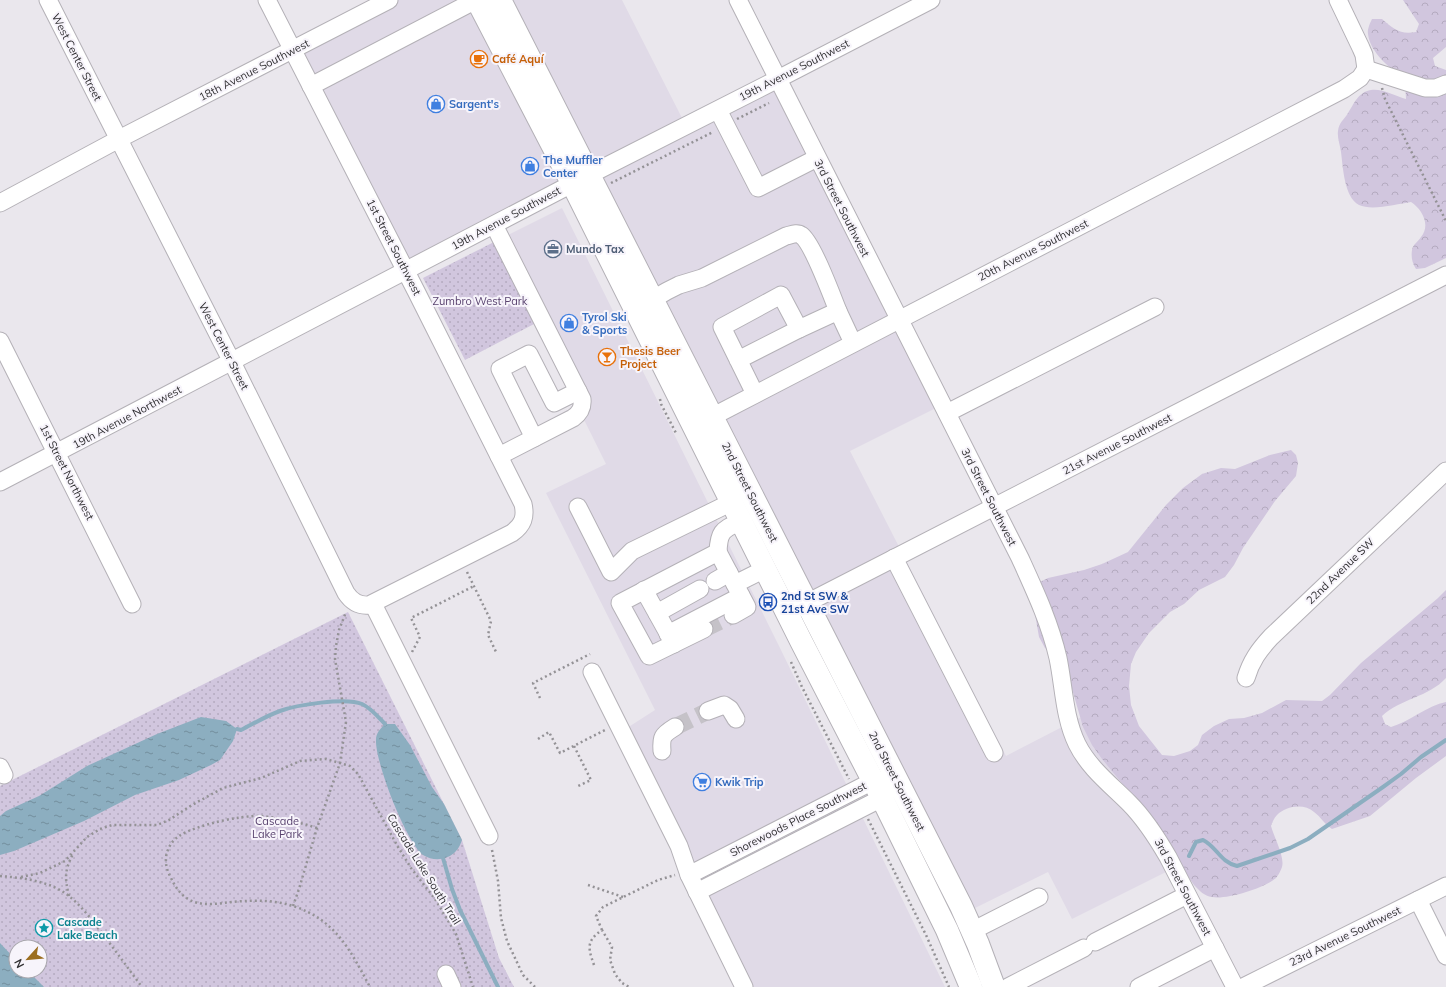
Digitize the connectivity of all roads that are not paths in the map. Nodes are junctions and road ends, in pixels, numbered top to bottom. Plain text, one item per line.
1 (48, 0) edge
2 (267, 0) edge
3 (389, 0) edge
4 (476, 0) edge
5 (500, 0) edge
6 (738, 0) edge
7 (931, 0) edge
8 (1338, 0) edge
9 (292, 50) junction
10 (1366, 69) junction
11 (778, 79) junction
12 (1446, 84) edge
13 (311, 86) junction
14 (718, 110) junction
15 (119, 139) junction
16 (817, 158) junction
17 (586, 183) junction
18 (0, 202) edge
19 (494, 225) junction
20 (406, 271) junction
21 (1446, 275) edge
22 (643, 305) junction
23 (1155, 307) dead end
24 (838, 311) junction
25 (898, 320) junction
26 (799, 330) junction
27 (0, 341) edge
28 (853, 343) junction
29 (738, 360) junction
30 (232, 362) junction
31 (578, 391) junction
32 (755, 394) junction
33 (554, 403) junction
34 (947, 413) junction
35 (703, 421) junction
36 (564, 423) junction
37 (534, 438) junction
38 (58, 453) junction
39 (499, 456) junction
40 (1446, 471) edge
41 (0, 482) edge
42 (578, 507) dead end
43 (994, 507) junction
44 (737, 511) junction
45 (718, 552) junction
46 (894, 558) junction
47 (765, 569) junction
48 (644, 590) junction
49 (729, 592) junction
50 (807, 603) junction
51 (132, 604) dead end
52 (373, 604) junction
53 (657, 613) junction
54 (787, 613) junction
55 (700, 631) tunnel mouth
56 (671, 639) junction
57 (592, 672) dead end
58 (1246, 678) dead end
59 (708, 711) tunnel mouth
60 (736, 719) dead end
61 (675, 727) tunnel mouth
62 (662, 751) dead end
63 (994, 753) dead end
64 (897, 780) junction
65 (877, 789) junction
66 (772, 832) junction
67 (489, 836) road end
68 (781, 849) junction
69 (684, 873) junction
70 (1446, 886) edge
71 (697, 892) junction
72 (1188, 895) junction
73 (1039, 897) dead end
74 (1418, 900) junction
75 (972, 930) junction
76 (1215, 948) junction
77 (1446, 956) edge
78 (744, 987) edge
79 (970, 987) edge
80 (994, 987) edge
81 (1008, 987) edge
82 (1139, 987) edge
83 (1235, 987) edge
84 (1243, 987) edge

1 - 15 street, West Center Street
2 - 9 street, 1st Street Southwest
3 - 9 street, 18th Avenue Southwest
4 - 13 street
4 - 17 main road, 2nd Street Southwest
5 - 17 main road, 2nd Street Southwest
6 - 11 street, 3rd Street Southwest
7 - 11 street, 19th Avenue Southwest
8 - 10 street
9 - 13 street, 1st Street Southwest
9 - 15 street, 18th Avenue Southwest
10 - 12 street
10 - 25 street, 20th Avenue Southwest
11 - 14 street, 19th Avenue Southwest
11 - 16 street, 3rd Street Southwest
13 - 20 street, 1st Street Southwest
14 - 16 street
14 - 17 street, 19th Avenue Southwest
15 - 18 street, 18th Avenue Southwest
15 - 30 street, West Center Street
16 - 25 street, 3rd Street Southwest
17 - 19 street, 19th Avenue Southwest
17 - 22 main road, 2nd Street Southwest
19 - 20 street, 19th Avenue Southwest
19 - 31 street
20 - 30 street, 19th Avenue Southwest
20 - 39 street, 1st Street Southwest
21 - 43 street, 21st Avenue Southwest
22 - 24 street
22 - 35 main road, 2nd Street Southwest
23 - 34 street
24 - 26 street
24 - 28 street
25 - 28 street, 20th Avenue Southwest
25 - 34 street, 3rd Street Southwest
26 - 29 street
26 - 29 street
27 - 38 street, 1st Street Northwest
28 - 32 street, 20th Avenue Southwest
29 - 32 street
30 - 38 street, 19th Avenue Northwest
30 - 52 street, West Center Street
31 - 33 street
31 - 36 street
32 - 35 street, 20th Avenue Southwest
33 - 36 street
33 - 37 street
34 - 43 street, 3rd Street Southwest
35 - 44 main road, 2nd Street Southwest
35 - 50 main road, 2nd Street Southwest
36 - 37 street
37 - 39 street
38 - 41 street, 19th Avenue Northwest
38 - 51 street, 1st Street Northwest
39 - 52 street, 1st Street Southwest
40 - 58 street, 22nd Avenue SW
42 - 44 street
43 - 46 street, 21st Avenue Southwest
43 - 72 street, 3rd Street Southwest
44 - 45 street
44 - 47 main road, 2nd Street Southwest
45 - 48 street
45 - 49 street
46 - 50 street, 21st Avenue Southwest
46 - 63 street
47 - 49 street
47 - 54 main road, 2nd Street Southwest
48 - 53 street
48 - 56 street
49 - 53 street
49 - 56 street
50 - 54 street, 21st Avenue Southwest
50 - 64 main road, 2nd Street Southwest
52 - 67 street
53 - 56 street
54 - 65 main road, 2nd Street Southwest
55 - 56 street
57 - 69 street
59 - 60 street
61 - 62 street
64 - 65 street, Shorewoods Place Southwest
64 - 75 main road, 2nd Street Southwest
65 - 66 street, Shorewoods Place Southwest
65 - 68 street, Shorewoods Place Southwest
65 - 79 main road, 2nd Street Southwest
66 - 68 street
66 - 69 street, Shorewoods Place Southwest
68 - 71 street, Shorewoods Place Southwest
69 - 71 street
70 - 74 street, 23rd Avenue Southwest
71 - 78 street
72 - 76 street, 3rd Street Southwest
72 - 81 street
73 - 75 street
74 - 77 street
74 - 84 street, 23rd Avenue Southwest
75 - 80 main road, 2nd Street Southwest
76 - 82 street
76 - 83 street, 3rd Street Southwest

